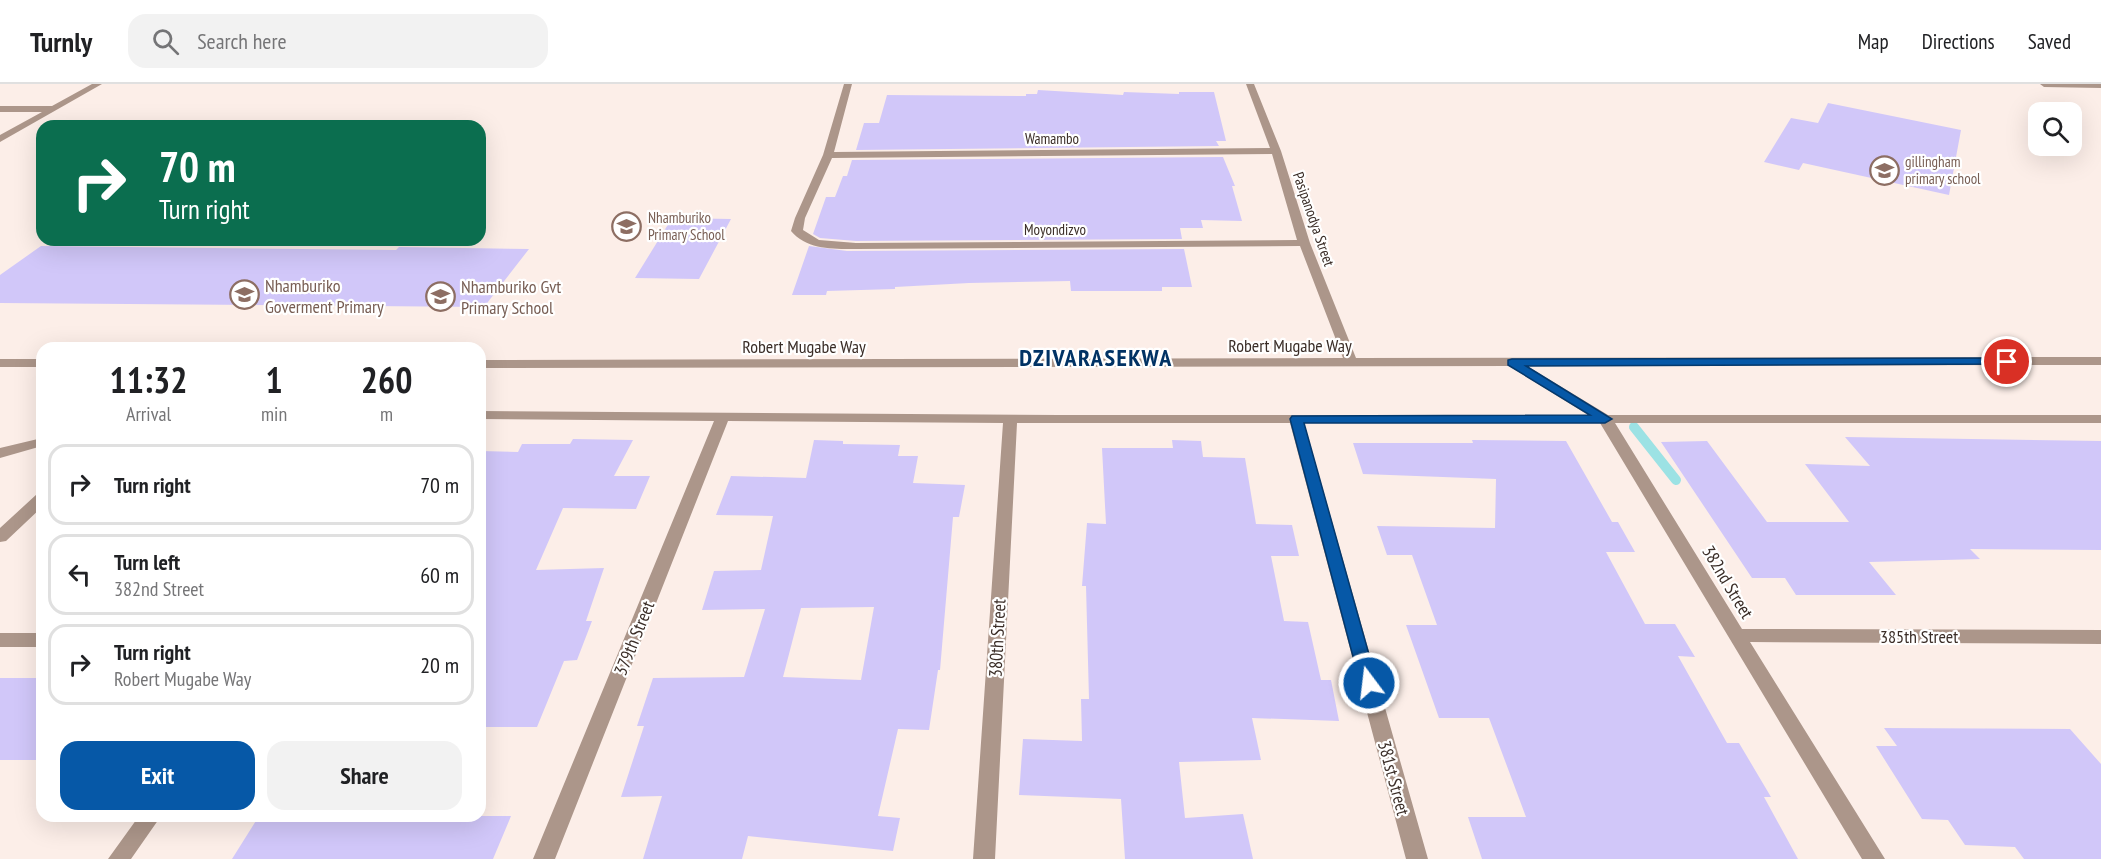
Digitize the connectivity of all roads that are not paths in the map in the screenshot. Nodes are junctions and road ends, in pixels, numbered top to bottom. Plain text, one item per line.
1 (98, 84) edge
2 (848, 84) edge
3 (1250, 84) edge
4 (2044, 84) edge
5 (2067, 84) edge
6 (2101, 85) edge
7 (0, 109) edge
8 (55, 109) junction
9 (0, 139) edge
10 (1276, 151) junction
11 (828, 154) junction
12 (1304, 243) junction
13 (2101, 361) edge
14 (1512, 362) junction
15 (0, 363) edge
16 (36, 363) edge
17 (1351, 363) junction
18 (486, 364) edge
19 (486, 415) edge
20 (723, 417) junction
21 (1010, 417) junction
22 (1296, 419) junction
23 (1605, 419) junction
24 (2101, 419) edge
25 (36, 444) edge
26 (0, 453) edge
27 (36, 504) edge
28 (0, 537) edge
29 (1737, 635) junction
30 (2101, 637) edge
31 (0, 640) edge
32 (36, 640) edge
33 (147, 822) edge
34 (119, 859) edge
35 (544, 859) edge
36 (984, 859) edge
37 (1417, 859) edge
38 (1874, 859) edge

1 - 8 street
2 - 11 street
3 - 10 street, Pasipanodya Street
4 - 5 street
5 - 6 street
7 - 8 street
8 - 9 street
10 - 11 street, Wamambo
10 - 12 street, Pasipanodya Street
11 - 12 street, Moyondizvo
12 - 17 street, Pasipanodya Street
13 - 14 street, Robert Mugabe Way
14 - 17 street, Robert Mugabe Way
14 - 23 street, 382nd Street
15 - 16 street
17 - 18 street, Robert Mugabe Way
19 - 20 street
20 - 21 street
20 - 35 street, 379th Street
21 - 22 street
21 - 36 street, 380th Street
22 - 23 street
22 - 37 street, 381st Street
23 - 24 street
23 - 29 street, 382nd Street
25 - 26 street
27 - 28 street
29 - 30 street, 385th Street
29 - 38 street, 382nd Street
31 - 32 street
33 - 34 street

